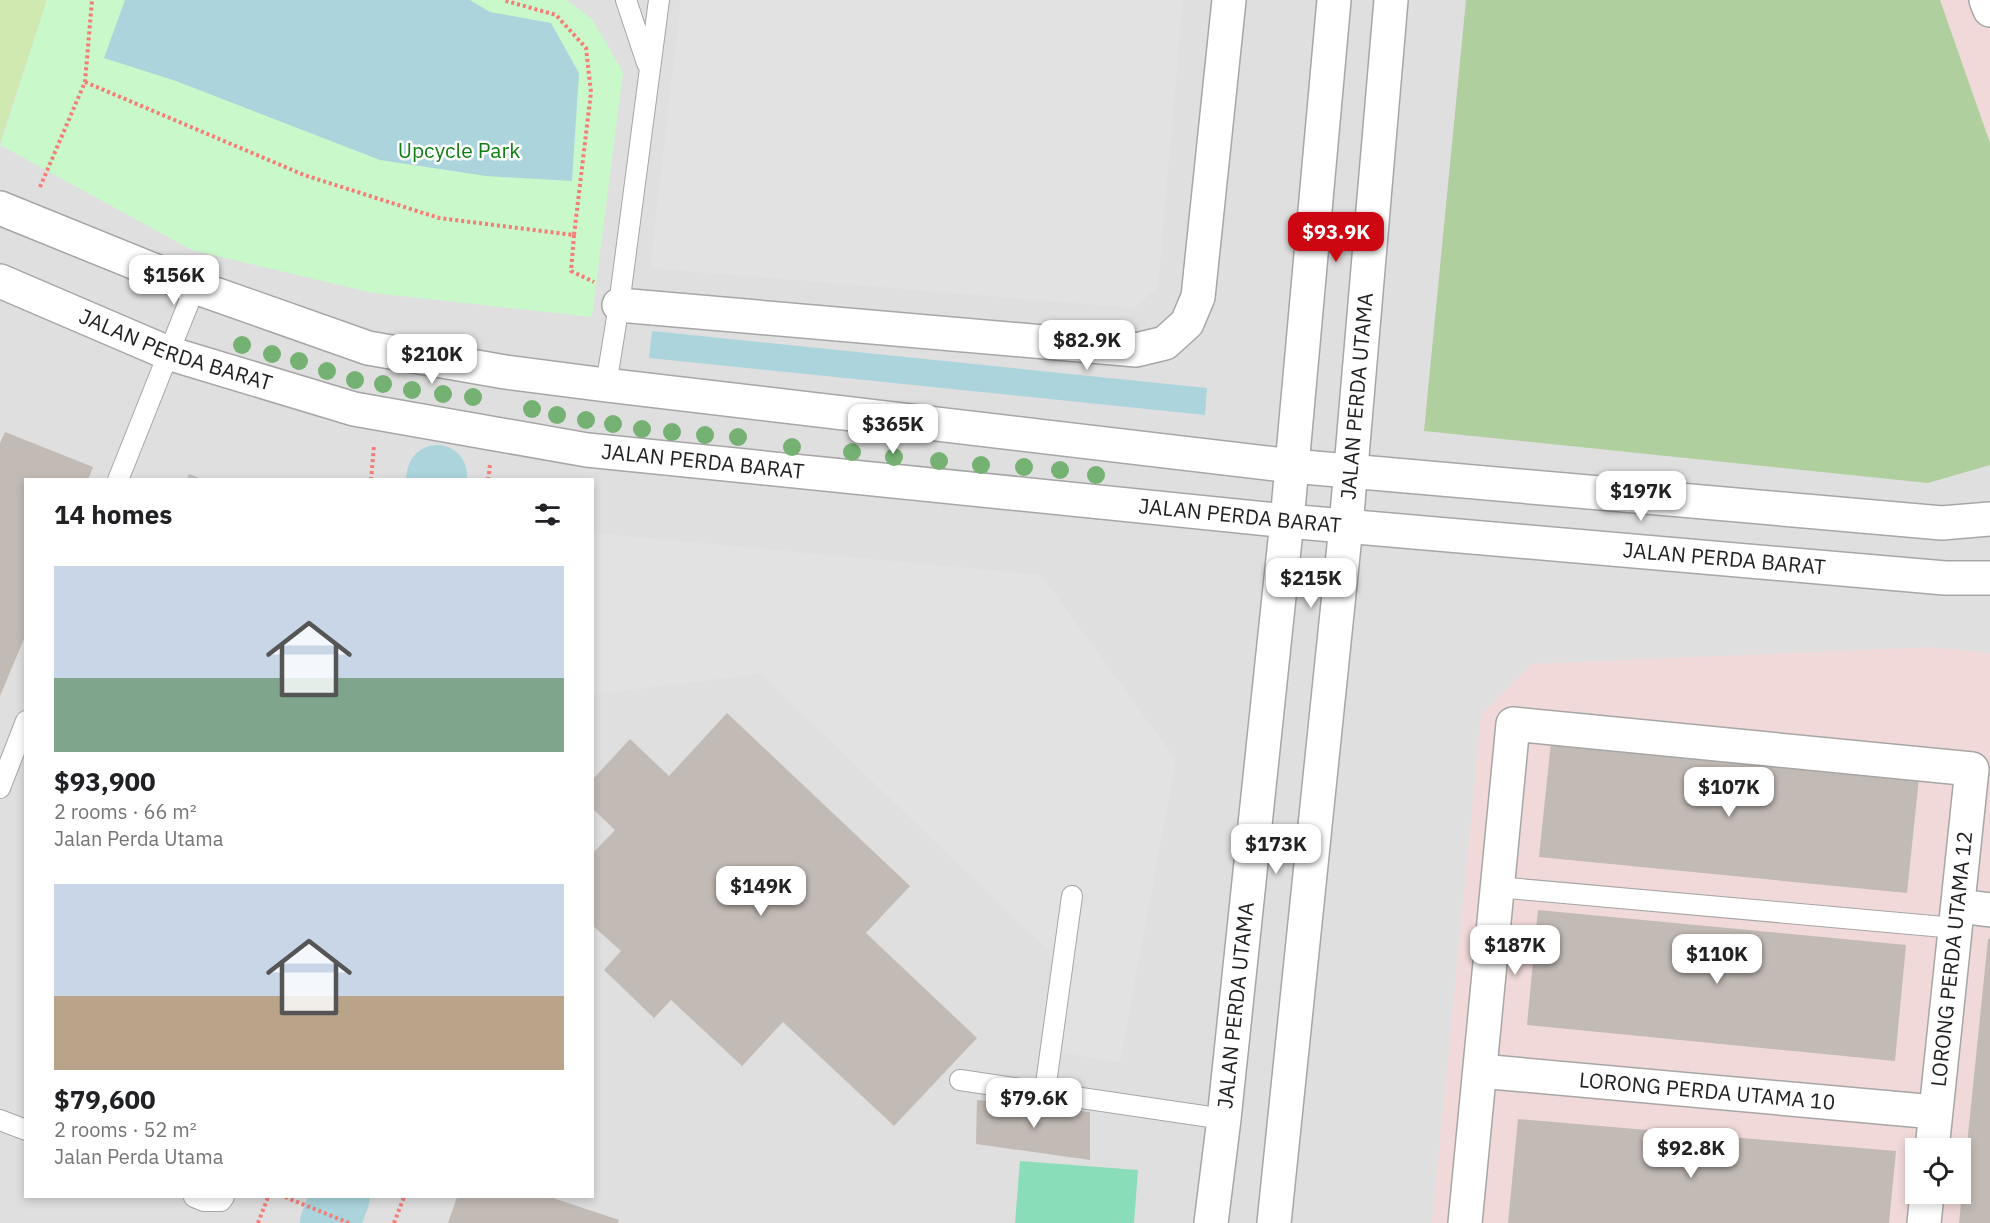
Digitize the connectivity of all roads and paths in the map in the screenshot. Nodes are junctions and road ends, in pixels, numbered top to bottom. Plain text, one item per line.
1 (92, 0) edge
2 (503, 0) edge
3 (626, 0) edge
4 (659, 0) edge
5 (1229, 0) edge
6 (1334, 0) edge
7 (1391, 0) edge
8 (1986, 0) edge
9 (1990, 10) edge
10 (649, 67) junction
11 (85, 82) junction
12 (13, 213) edge
13 (574, 235) junction
14 (0, 281) edge
15 (195, 287) junction
16 (619, 300) junction
17 (168, 353) junction
18 (606, 385) junction
19 (1292, 466) junction
20 (1350, 471) junction
21 (119, 478) edge
22 (1990, 519) edge
23 (1287, 521) junction
24 (1346, 526) junction
25 (1990, 578) edge
26 (24, 726) edge
27 (0, 788) edge
28 (1497, 887) junction
29 (1072, 896) dead end
30 (1990, 910) edge
31 (1957, 917) junction
32 (1480, 1071) junction
33 (960, 1080) dead end
34 (1045, 1091) junction
35 (1935, 1112) junction
36 (1224, 1119) junction
37 (0, 1120) edge
38 (24, 1129) edge
39 (1933, 1138) edge
40 (196, 1198) edge
41 (223, 1198) edge
42 (268, 1198) edge
43 (287, 1198) edge
44 (404, 1198) edge
45 (1926, 1204) edge
46 (258, 1223) edge
47 (349, 1223) edge
48 (394, 1223) edge
49 (1211, 1223) edge
50 (1274, 1223) edge
51 (1466, 1223) edge
52 (1924, 1223) edge

1 - 11 path
2 - 13 path
3 - 10 lane
4 - 10 lane
5 - 16 street
6 - 19 street, JALAN PERDA UTAMA
7 - 20 street, JALAN PERDA UTAMA
8 - 9 street
10 - 16 lane
11 - 12 path
11 - 13 path
12 - 15 street
13 - 16 path
14 - 17 street, JALAN PERDA BARAT
15 - 17 lane
15 - 18 street
16 - 18 lane
17 - 21 lane
17 - 23 street, JALAN PERDA BARAT
18 - 19 street
19 - 20 street
19 - 23 street, JALAN PERDA UTAMA
20 - 22 street
20 - 24 street, JALAN PERDA UTAMA
23 - 24 street, JALAN PERDA BARAT
23 - 36 street, JALAN PERDA UTAMA
24 - 25 street, JALAN PERDA BARAT
24 - 50 street, JALAN PERDA UTAMA
26 - 27 lane
28 - 31 lane
28 - 31 street, LORONG PERDA UTAMA 12
28 - 32 street
29 - 34 lane
30 - 31 street
31 - 35 street, LORONG PERDA UTAMA 12
32 - 35 street, LORONG PERDA UTAMA 10
32 - 51 street
33 - 34 lane
34 - 36 lane
35 - 39 street, LORONG PERDA UTAMA 12
36 - 49 street, JALAN PERDA UTAMA
37 - 38 lane
40 - 41 lane
42 - 46 path
43 - 47 path
44 - 48 path
45 - 52 street

